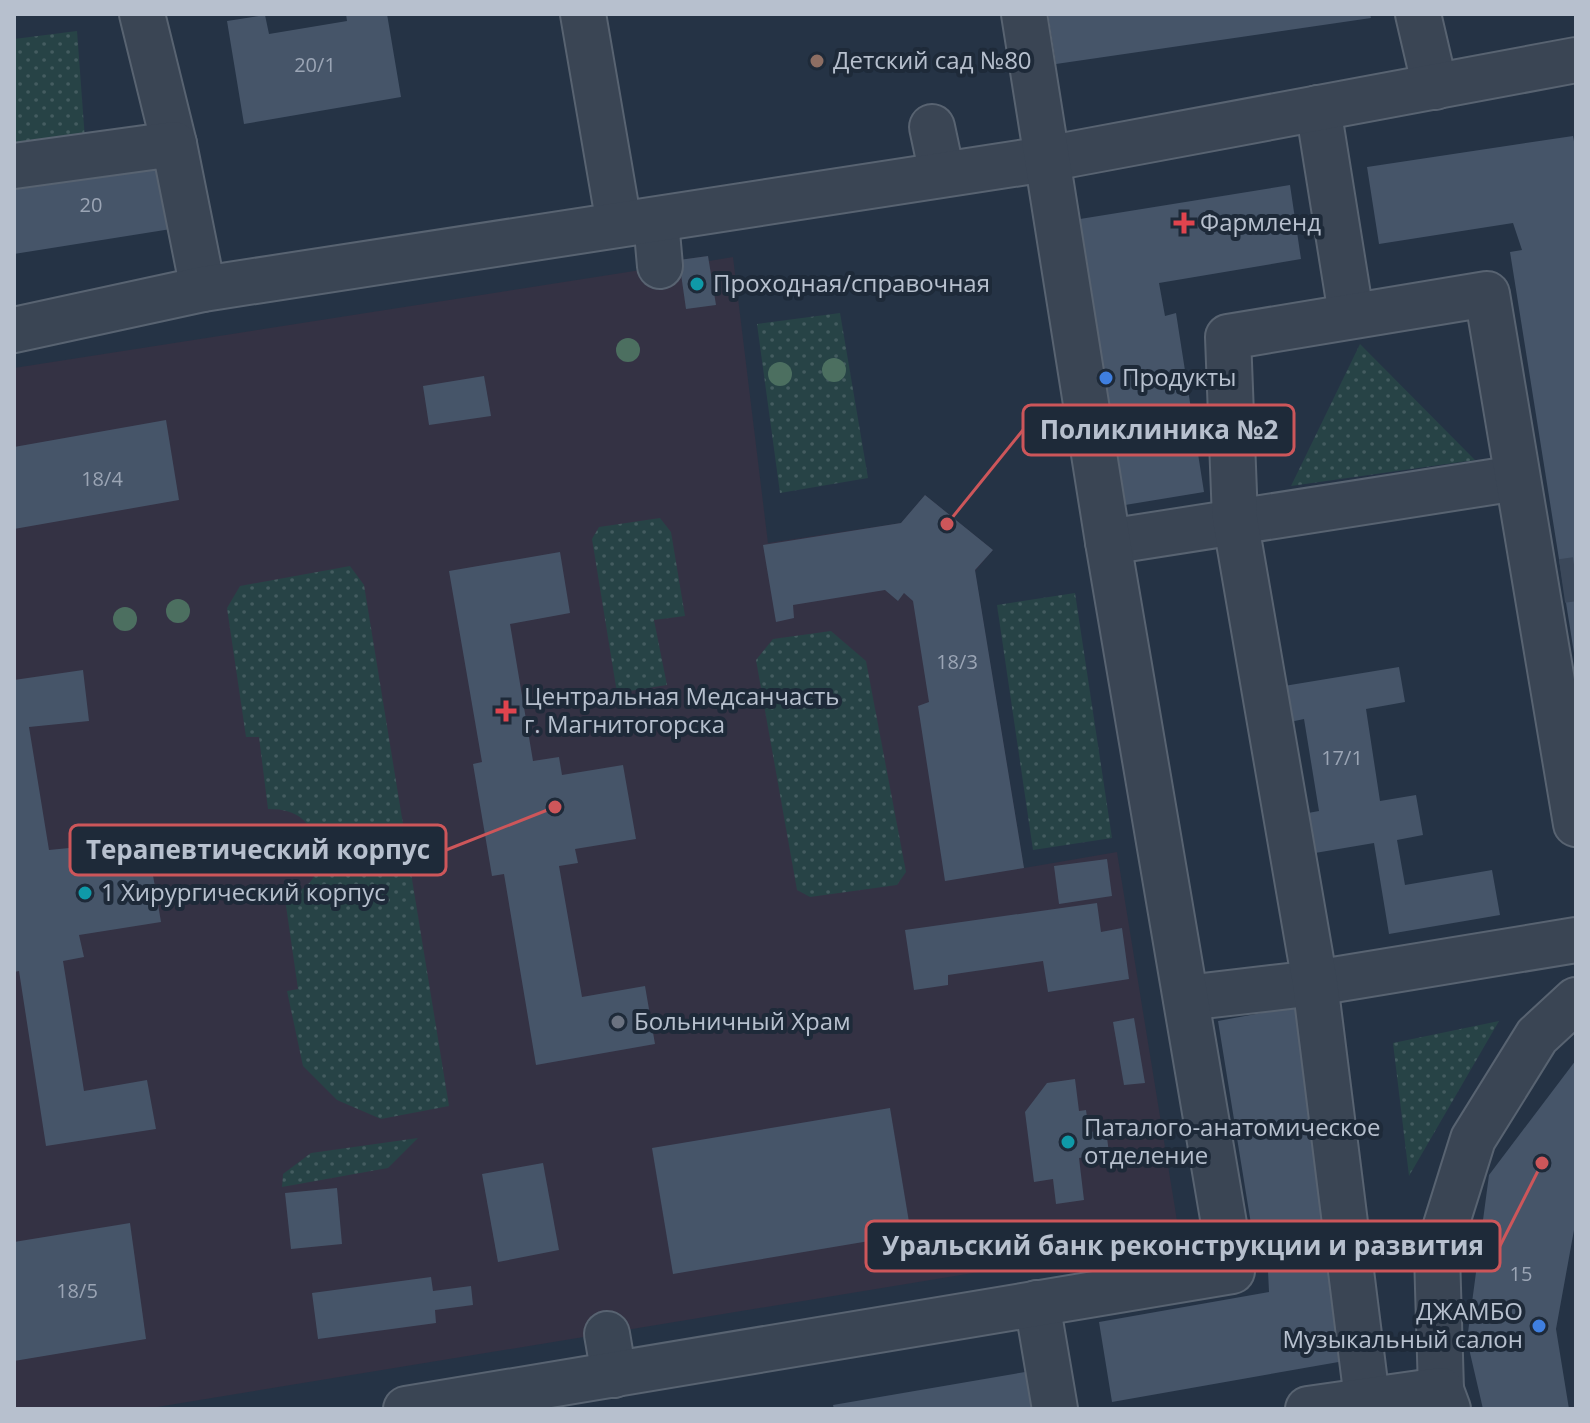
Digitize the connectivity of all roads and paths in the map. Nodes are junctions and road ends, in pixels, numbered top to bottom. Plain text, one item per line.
1 (142, 14) edge
2 (583, 14) edge
3 (1024, 14) edge
4 (1418, 14) edge
5 (1576, 60) edge
6 (1435, 87) junction
7 (1318, 108) junction
8 (932, 127) dead end
9 (174, 144) junction
10 (1046, 159) junction
11 (14, 166) edge
12 (942, 174) junction
13 (637, 223) junction
14 (660, 266) dead end
15 (203, 289) junction
16 (1351, 314) junction
17 (14, 330) edge
18 (1517, 478) junction
19 (1235, 519) junction
20 (1108, 542) junction
21 (1576, 824) edge
22 (1576, 940) edge
23 (1315, 983) junction
24 (1186, 998) junction
25 (1576, 1000) edge
26 (1037, 1303) junction
27 (1367, 1399) junction
28 (1444, 1400) edge
29 (406, 1409) edge
30 (1055, 1409) edge
31 (1308, 1409) edge

1 - 9 lane
2 - 13 lane
3 - 10 lane
4 - 6 lane
5 - 6 lane
6 - 7 lane
7 - 10 lane
7 - 16 lane
8 - 12 lane
9 - 11 lane
9 - 15 lane
10 - 12 lane
10 - 20 lane
12 - 13 lane
13 - 14 lane
13 - 15 lane
15 - 17 lane
16 - 18 lane
16 - 19 lane
18 - 19 lane
18 - 21 lane
19 - 20 lane
19 - 23 lane
20 - 24 lane
22 - 23 lane
23 - 24 lane
23 - 27 lane
24 - 26 lane
25 - 28 lane
26 - 29 lane
26 - 30 lane
27 - 28 lane
27 - 31 lane

